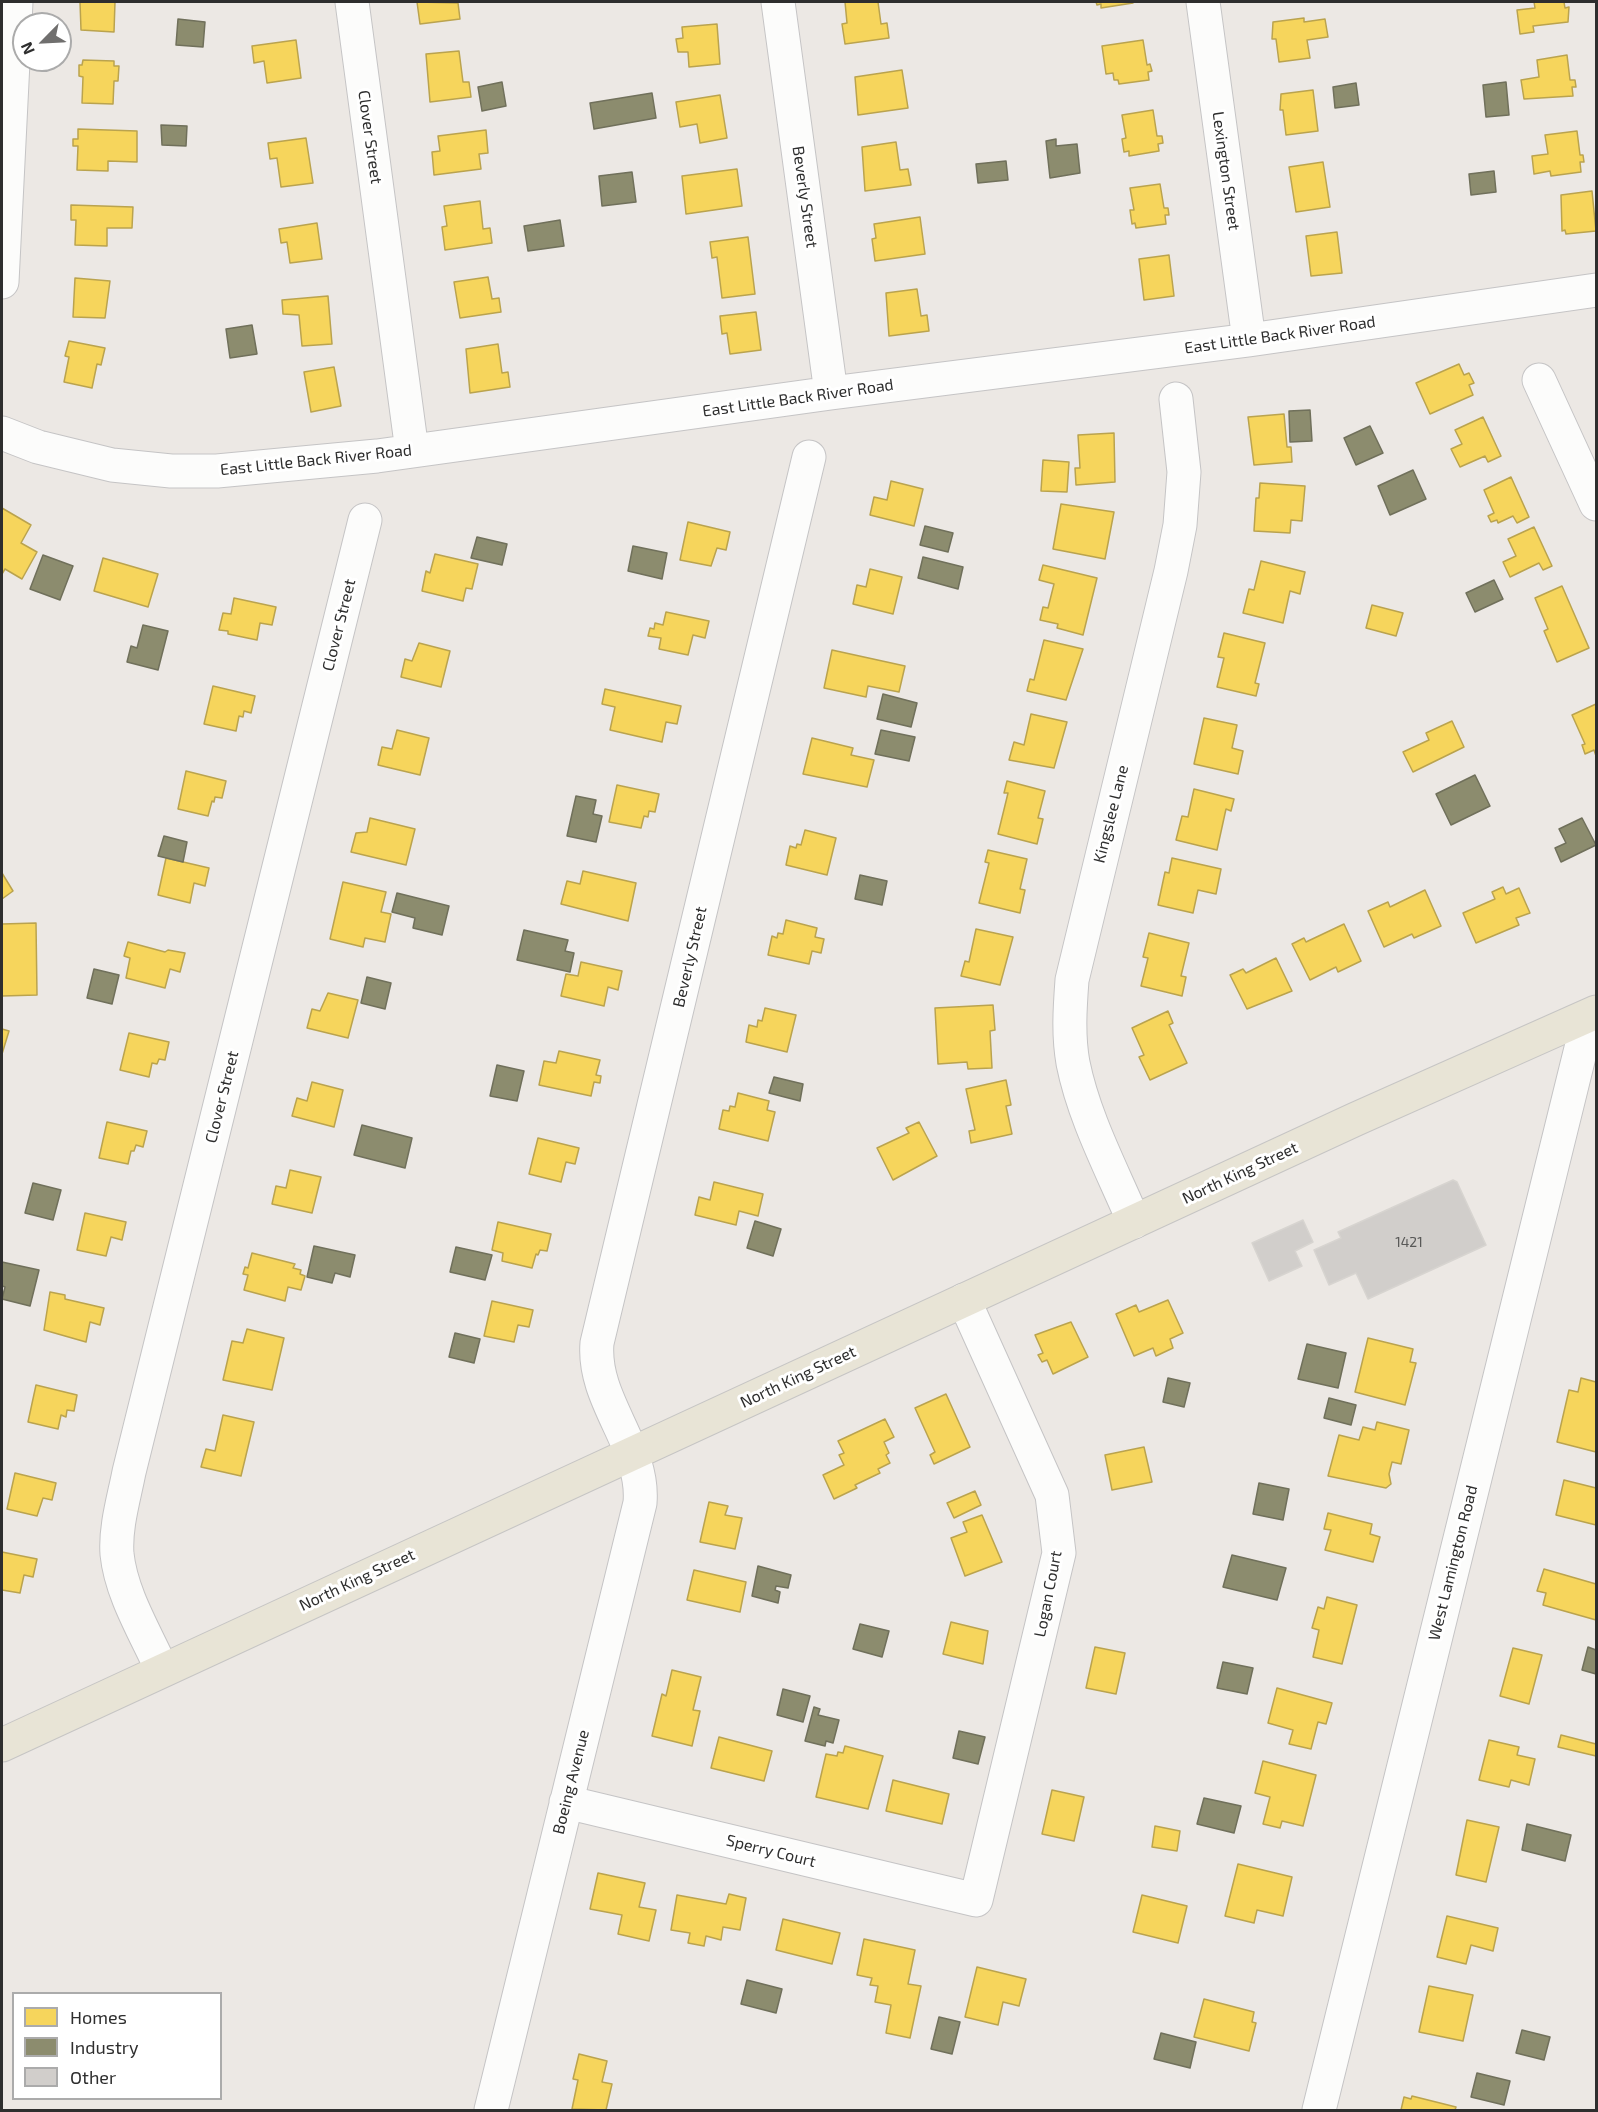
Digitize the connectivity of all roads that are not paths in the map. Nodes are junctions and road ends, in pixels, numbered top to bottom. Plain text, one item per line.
1 (16, 2) edge
2 (352, 2) edge
3 (778, 2) edge
4 (1203, 2) edge
5 (2, 282) edge
6 (1596, 290) edge
7 (1249, 340) junction
8 (1539, 380) dead end
9 (831, 393) junction
10 (1176, 399) dead end
11 (2, 433) edge
12 (412, 451) junction
13 (809, 457) dead end
14 (1596, 504) edge
15 (365, 520) dead end
16 (1592, 1014) edge
17 (1134, 1222) junction
18 (963, 1300) junction
19 (630, 1454) junction
20 (162, 1670) junction
21 (2, 1745) edge
22 (566, 1802) junction
23 (976, 1900) joint
24 (491, 2110) edge
25 (1319, 2110) edge

1 - 5 street
2 - 12 street, Clover Street
3 - 9 street, Beverly Street
4 - 7 street, Lexington Street
6 - 7 street, East Little Back River Road
7 - 9 street, East Little Back River Road
8 - 14 street
9 - 12 street, East Little Back River Road
10 - 17 street, Kingslee Lane
11 - 12 street, East Little Back River Road
13 - 19 street, Beverly Street
15 - 20 street, Clover Street
16 - 17 main road, North King Street
16 - 25 street, West Lamington Road
17 - 18 main road, North King Street
18 - 19 main road, North King Street
18 - 23 street, Logan Court
19 - 20 main road, North King Street
19 - 22 street, Boeing Avenue
20 - 21 main road, North King Street
22 - 23 street, Sperry Court
22 - 24 street, Boeing Avenue

